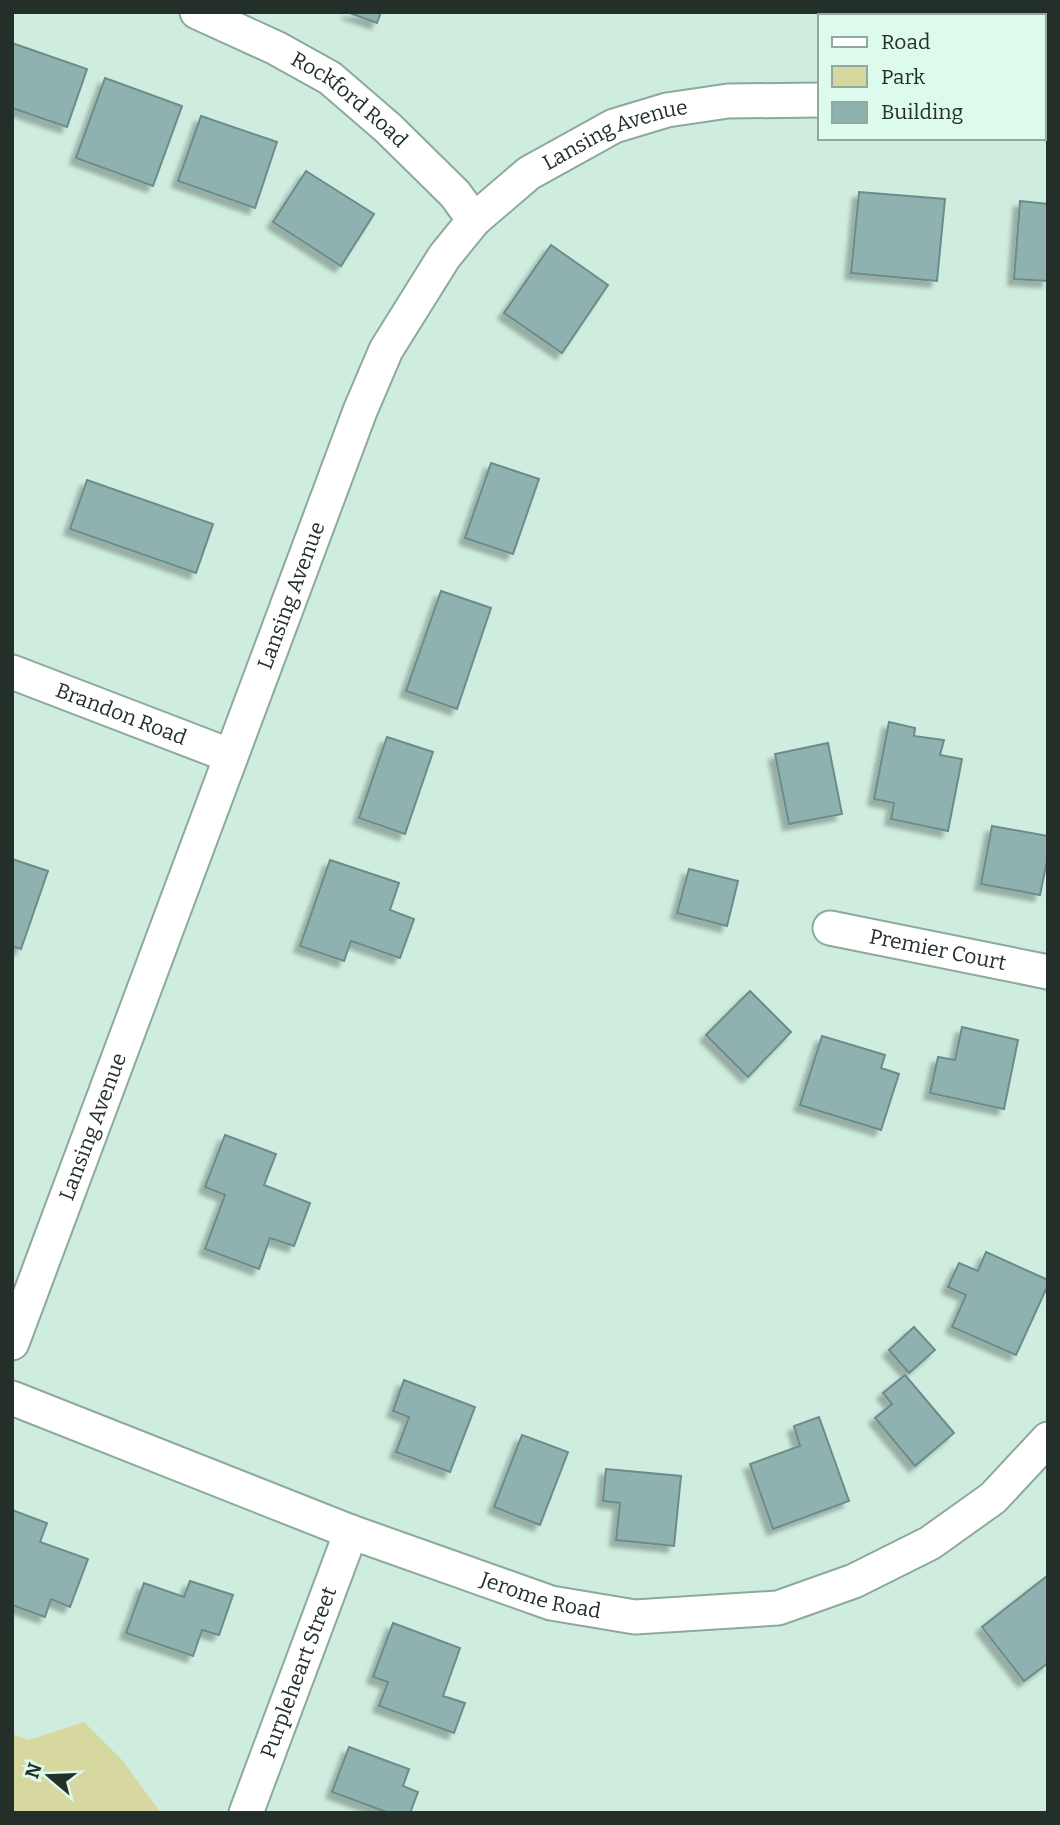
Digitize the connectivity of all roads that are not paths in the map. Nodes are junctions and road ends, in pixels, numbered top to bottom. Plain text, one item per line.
1 (204, 13) edge
2 (818, 100) edge
3 (474, 220) junction
4 (12, 672) edge
5 (231, 756) junction
6 (830, 928) dead end
7 (1048, 972) edge
8 (12, 1343) edge
9 (12, 1398) edge
10 (1048, 1439) edge
11 (351, 1531) junction
12 (246, 1813) edge

1 - 3 street, Rockford Road
2 - 3 street, Lansing Avenue
3 - 5 street, Lansing Avenue
4 - 5 street, Brandon Road
5 - 8 street, Lansing Avenue
6 - 7 street, Premier Court
9 - 11 street, Jerome Road
10 - 11 street, Jerome Road
11 - 12 street, Purpleheart Street

